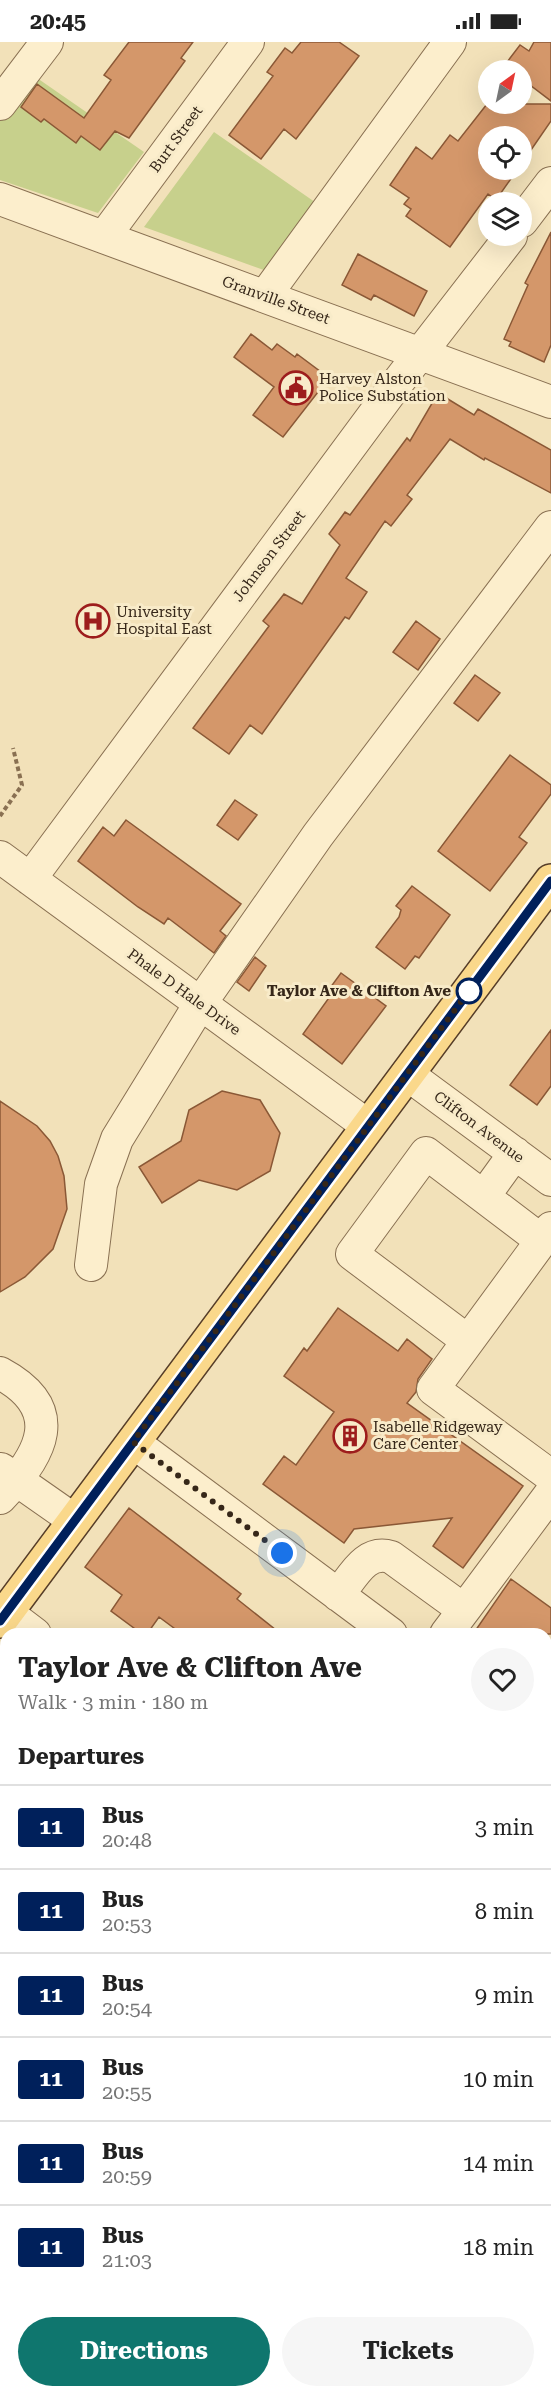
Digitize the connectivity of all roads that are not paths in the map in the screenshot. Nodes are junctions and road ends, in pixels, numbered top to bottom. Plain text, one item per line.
1 (47, 42) edge
2 (248, 42) edge
3 (450, 42) edge
4 (0, 104) edge
5 (551, 183) edge
6 (532, 208) edge
7 (5, 210) edge
8 (104, 237) junction
9 (503, 246) edge
10 (265, 296) junction
11 (422, 354) junction
12 (551, 402) edge
13 (551, 527) edge
14 (0, 857) edge
15 (30, 879) junction
16 (549, 889) edge
17 (200, 1004) junction
18 (407, 1074) junction
19 (368, 1126) junction
20 (515, 1153) junction
21 (551, 1180) edge
22 (484, 1196) junction
23 (547, 1235) edge
24 (91, 1264) dead end
25 (468, 1341) junction
26 (0, 1373) edge
27 (133, 1442) junction
28 (551, 1476) edge
29 (6, 1483) edge
30 (551, 1493) edge
31 (75, 1520) junction
32 (338, 1595) junction
33 (3, 1617) edge
34 (455, 1622) edge
35 (24, 1628) edge
36 (383, 1628) edge

1 - 4 street
2 - 8 street, Burt Street
3 - 10 street
5 - 6 street
7 - 8 street, Granville Street
8 - 10 street, Granville Street
9 - 11 street, Johnson Street
10 - 11 street, Granville Street
11 - 12 street, Granville Street
11 - 15 street, Johnson Street
13 - 17 street
14 - 15 street, Phale D Hale Drive
15 - 17 street, Phale D Hale Drive
16 - 18 main road
17 - 19 street, Phale D Hale Drive
17 - 24 street
18 - 19 main road
18 - 20 street, Clifton Avenue
19 - 27 main road
20 - 21 street, Clifton Avenue
20 - 22 street
22 - 23 street
22 - 25 street
23 - 25 street
25 - 28 street
26 - 29 street
27 - 31 main road
27 - 32 street
29 - 31 street
30 - 34 street
31 - 33 main road
32 - 34 street
32 - 36 street
33 - 35 street

